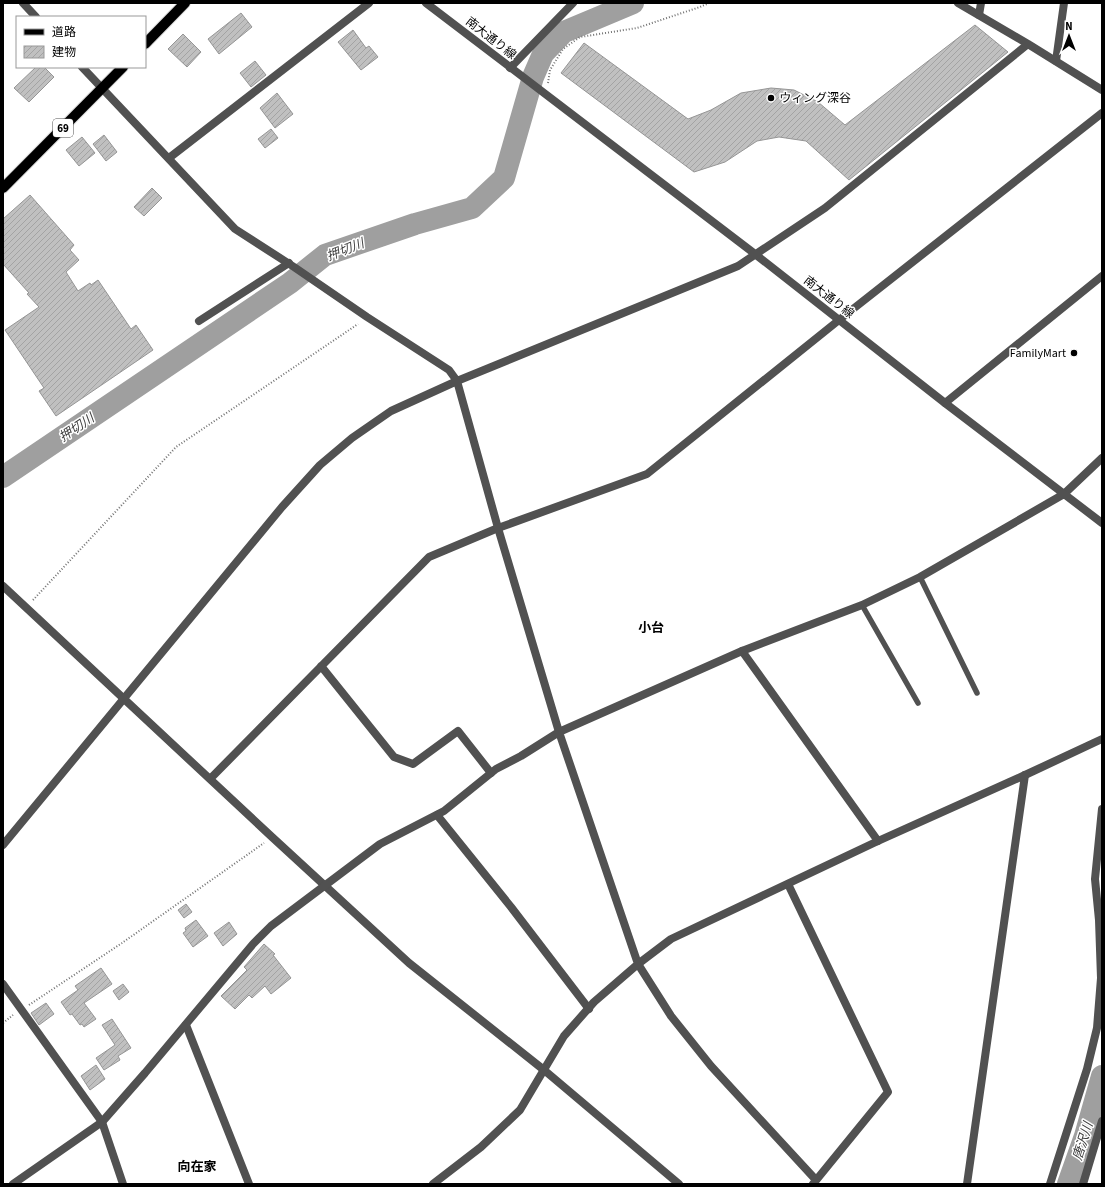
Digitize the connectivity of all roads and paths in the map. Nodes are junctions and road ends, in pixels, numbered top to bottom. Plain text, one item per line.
1 (23, 3) edge
2 (185, 3) edge
3 (369, 3) edge
4 (426, 3) edge
5 (573, 3) edge
6 (709, 3) edge
7 (958, 3) edge
8 (981, 3) edge
9 (1064, 3) edge
10 (979, 15) junction
11 (35, 16) edge
12 (146, 43) edge
13 (1028, 44) junction
14 (1056, 61) junction
15 (83, 68) edge
16 (121, 68) edge
17 (510, 68) junction
18 (102, 88) junction
19 (1102, 90) edge
20 (544, 93) junction
21 (1102, 113) edge
22 (169, 158) junction
23 (3, 188) edge
24 (755, 254) junction
25 (292, 265) junction
26 (1102, 276) edge
27 (367, 317) junction
28 (839, 320) junction
29 (199, 321) dead end
30 (457, 381) junction
31 (945, 403) junction
32 (1102, 458) edge
33 (1064, 494) junction
34 (1102, 523) edge
35 (498, 528) junction
36 (920, 577) junction
37 (3, 586) edge
38 (862, 605) junction
39 (26, 607) junction
40 (742, 651) junction
41 (321, 666) junction
42 (976, 693) dead end
43 (124, 698) junction
44 (918, 703) dead end
45 (559, 732) junction
46 (1102, 739) edge
47 (491, 773) junction
48 (1025, 775) junction
49 (210, 778) junction
50 (1102, 808) edge
51 (437, 815) junction
52 (272, 837) junction
53 (878, 841) junction
54 (3, 845) edge
55 (788, 884) junction
56 (325, 885) junction
57 (638, 964) junction
58 (3, 984) edge
59 (588, 1009) junction
60 (22, 1010) junction
61 (3, 1023) edge
62 (186, 1025) junction
63 (544, 1070) junction
64 (1102, 1120) edge
65 (102, 1122) junction
66 (814, 1182) edge
67 (13, 1184) edge
68 (123, 1184) edge
69 (249, 1184) edge
70 (433, 1184) edge
71 (679, 1184) edge
72 (967, 1184) edge
73 (1050, 1184) edge
74 (1083, 1184) edge

1 - 11 street
2 - 12 main road
3 - 22 street
4 - 17 street, 南大通り線
5 - 17 street
6 - 20 path
7 - 10 street
8 - 10 street
9 - 14 street
10 - 13 street
13 - 14 street
13 - 24 street
14 - 19 street
15 - 18 street
16 - 18 main road, 69
17 - 20 street, 南大通り線
18 - 22 street
18 - 23 main road, 69
20 - 24 street, 南大通り線
21 - 28 street
22 - 25 street
24 - 28 street, 南大通り線
24 - 30 street
25 - 27 street
25 - 29 street
26 - 31 street
27 - 30 street
27 - 39 path
28 - 31 street, 南大通り線
28 - 35 street
30 - 35 street
30 - 43 street
31 - 33 street, 南大通り線
32 - 33 street
33 - 34 street, 南大通り線
33 - 36 street
35 - 41 street
35 - 45 street
36 - 38 street
36 - 42 lane
37 - 39 street
38 - 40 street
38 - 44 lane
39 - 43 street
40 - 45 street
40 - 53 street
41 - 47 street
41 - 49 street
43 - 49 street
43 - 54 street
45 - 47 street
45 - 57 street
46 - 48 street
47 - 51 street
48 - 53 street
48 - 72 street
49 - 52 street
50 - 73 street
51 - 56 street
51 - 59 street
52 - 56 street
52 - 60 path
53 - 55 street
55 - 57 street
55 - 66 street
56 - 62 street
56 - 63 street
57 - 59 street
57 - 66 street
58 - 60 street
59 - 63 street
60 - 61 path
60 - 65 street
62 - 65 street
62 - 69 street
63 - 70 street
63 - 71 street
64 - 74 street
65 - 67 street
65 - 68 street

